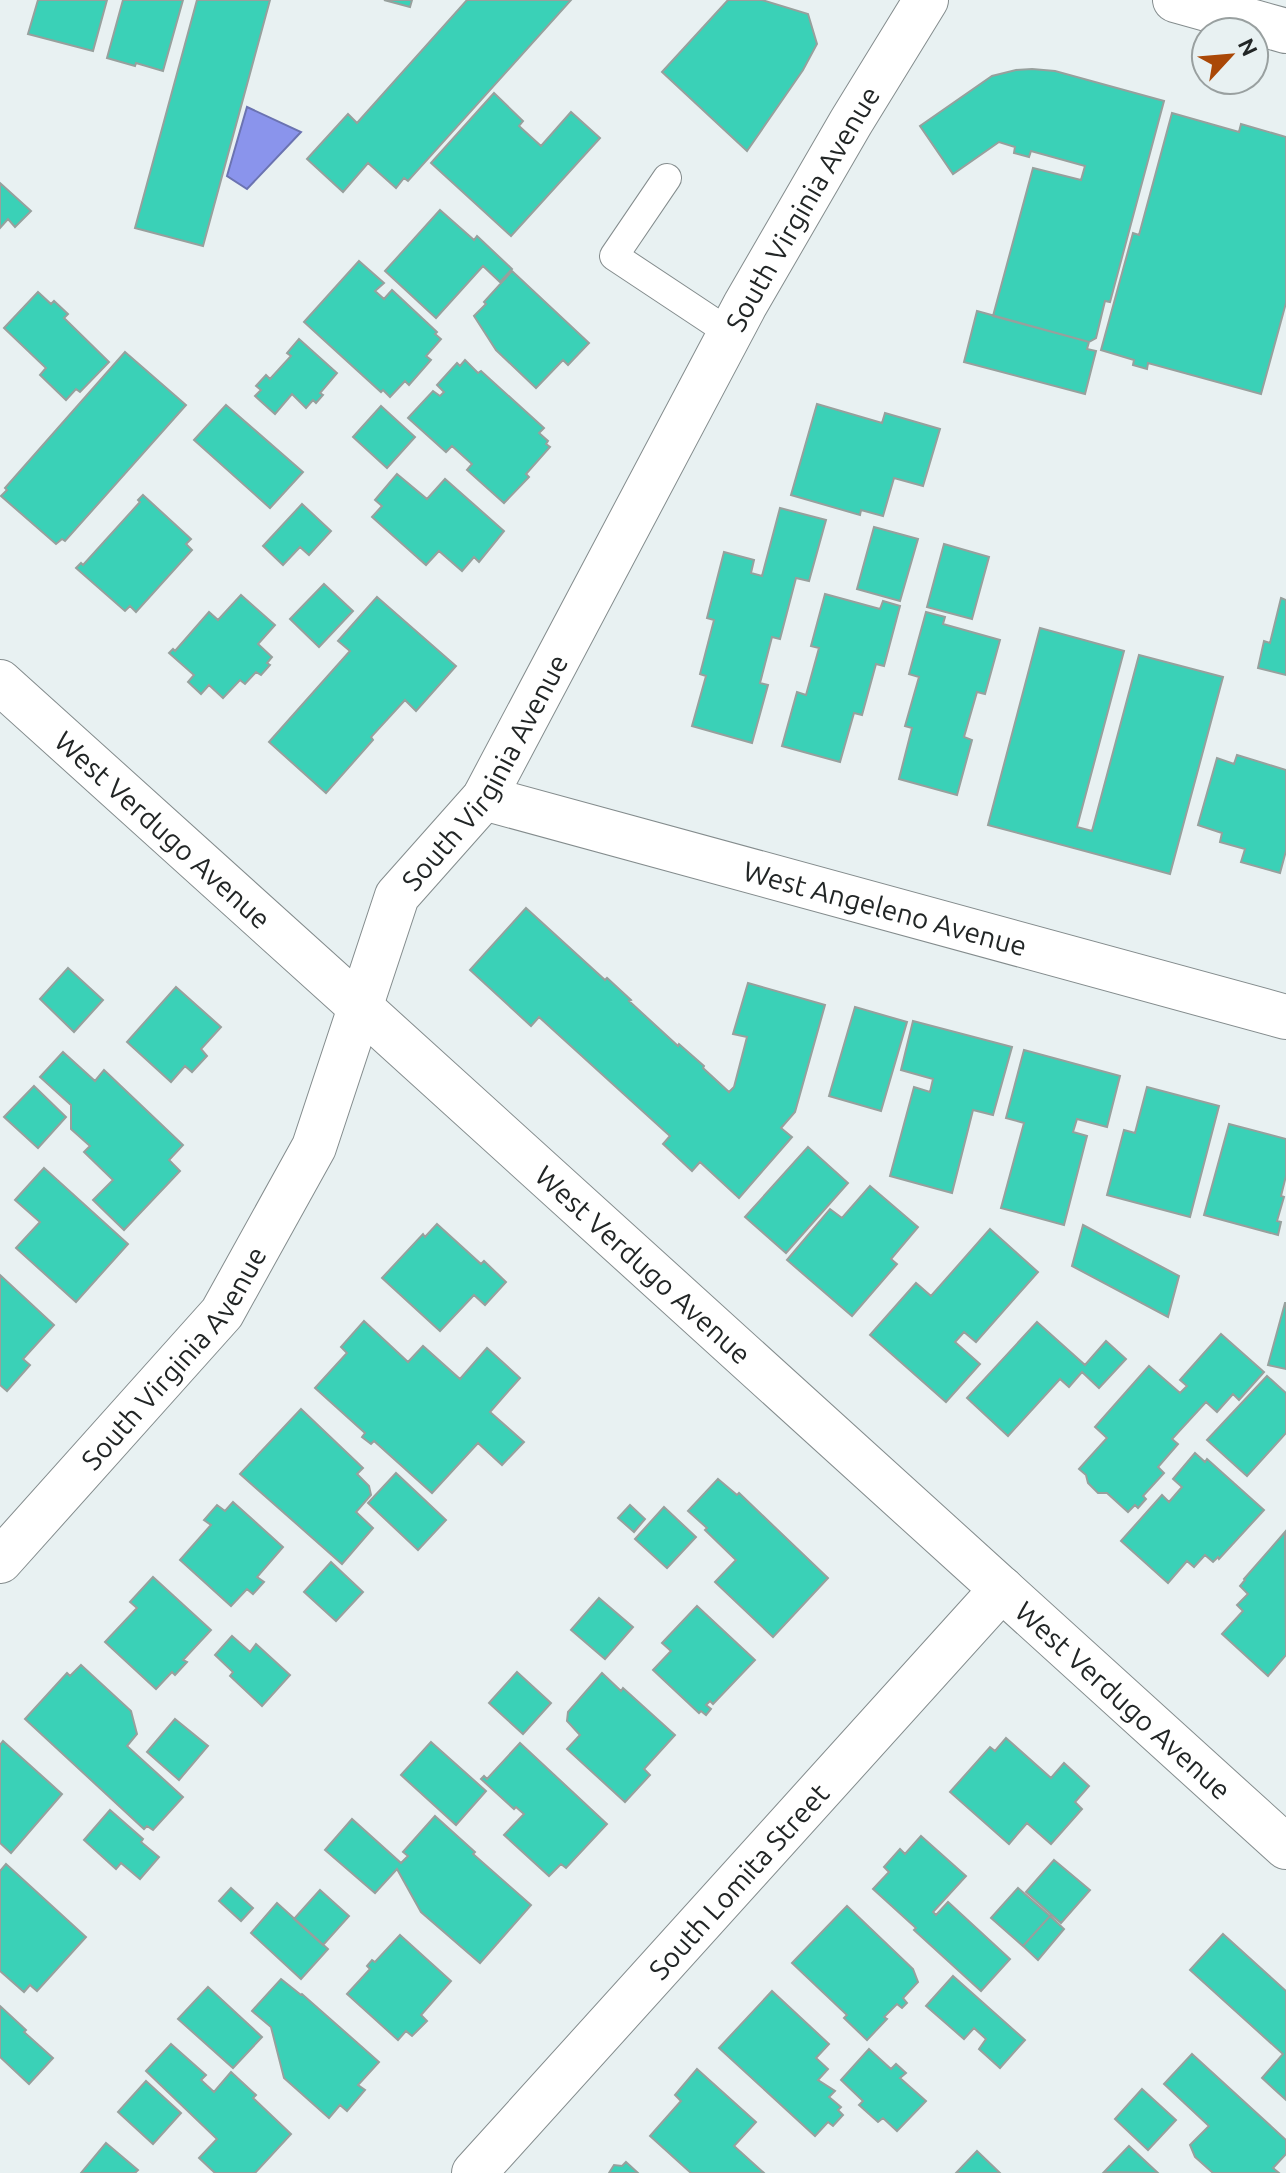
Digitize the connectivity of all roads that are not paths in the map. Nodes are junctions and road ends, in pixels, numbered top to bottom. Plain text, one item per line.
1 (926, 0) edge
2 (1175, 0) edge
3 (1286, 31) edge
4 (667, 178) dead end
5 (730, 333) junction
6 (0, 682) edge
7 (484, 798) junction
8 (361, 1007) junction
9 (1286, 1017) edge
10 (0, 1561) edge
11 (1002, 1589) junction
12 (1286, 1847) edge
13 (474, 2173) edge

1 - 5 street, South Virginia Avenue
2 - 3 street
4 - 5 lane
5 - 7 street, South Virginia Avenue
6 - 8 street, West Verdugo Avenue
7 - 8 street, South Virginia Avenue
7 - 9 street, West Angeleno Avenue
8 - 10 street, South Virginia Avenue
8 - 11 street, West Verdugo Avenue
11 - 12 street, West Verdugo Avenue
11 - 13 street, South Lomita Street

